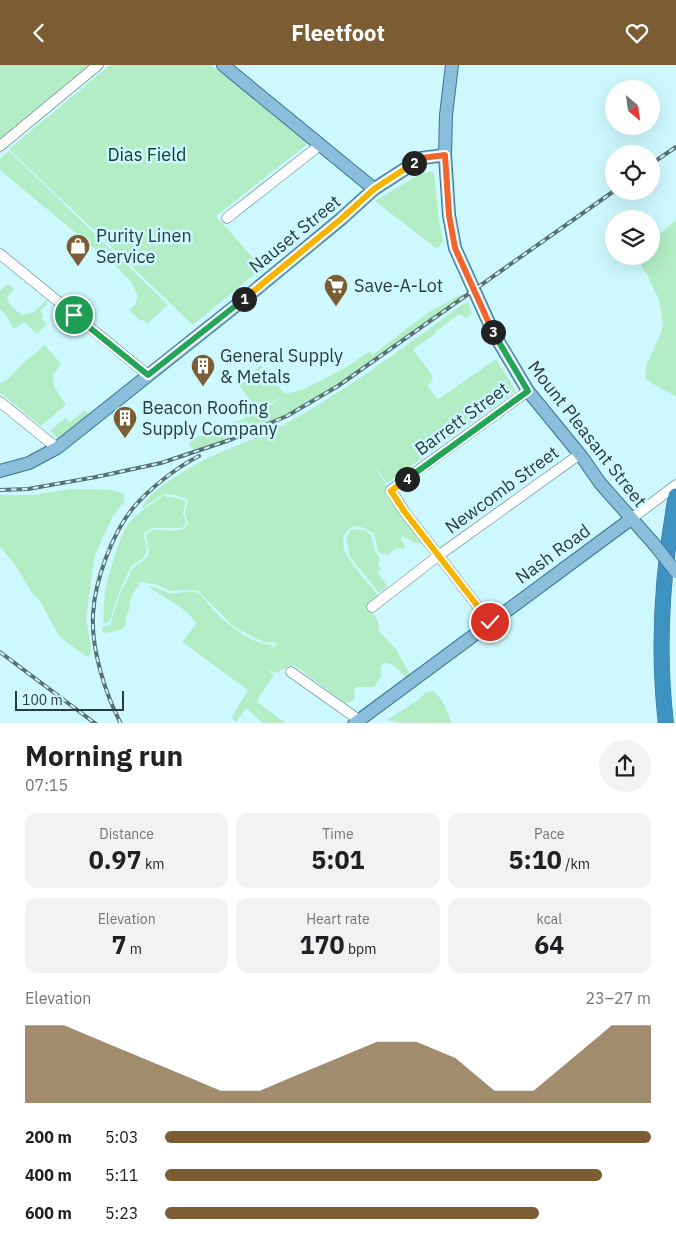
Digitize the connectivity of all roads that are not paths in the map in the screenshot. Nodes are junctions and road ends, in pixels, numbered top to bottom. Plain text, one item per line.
1 (98, 65) edge
2 (223, 65) edge
3 (452, 65) edge
4 (320, 145) junction
5 (0, 146) edge
6 (445, 155) junction
7 (374, 189) junction
8 (227, 218) dead end
9 (0, 254) edge
10 (148, 375) junction
11 (528, 391) junction
12 (0, 402) edge
13 (57, 448) junction
14 (580, 454) junction
15 (0, 471) edge
16 (676, 485) edge
17 (669, 496) edge
18 (631, 519) junction
19 (438, 556) junction
20 (676, 572) edge
21 (372, 607) dead end
22 (490, 622) junction
23 (291, 672) dead end
24 (356, 722) edge
25 (666, 723) edge

1 - 5 street
2 - 4 main road
3 - 6 main road, Mount Pleasant Street
4 - 7 main road
4 - 8 street
6 - 7 main road, Nauset Street
6 - 11 main road, Mount Pleasant Street
7 - 10 main road, Nauset Street
9 - 10 street
10 - 13 main road, Nauset Street
11 - 14 main road, Mount Pleasant Street
11 - 19 street, Barrett Street
12 - 13 street
13 - 15 main road, Nauset Street
14 - 18 main road, Mount Pleasant Street
14 - 19 street, Newcomb Street
16 - 17 street, Nash Road
17 - 18 street, Nash Road
17 - 25 highway
18 - 20 main road, Mount Pleasant Street, bridge
18 - 22 main road, Nash Road
19 - 21 street, Newcomb Street
19 - 22 street
22 - 24 main road, Nash Road
23 - 24 street

